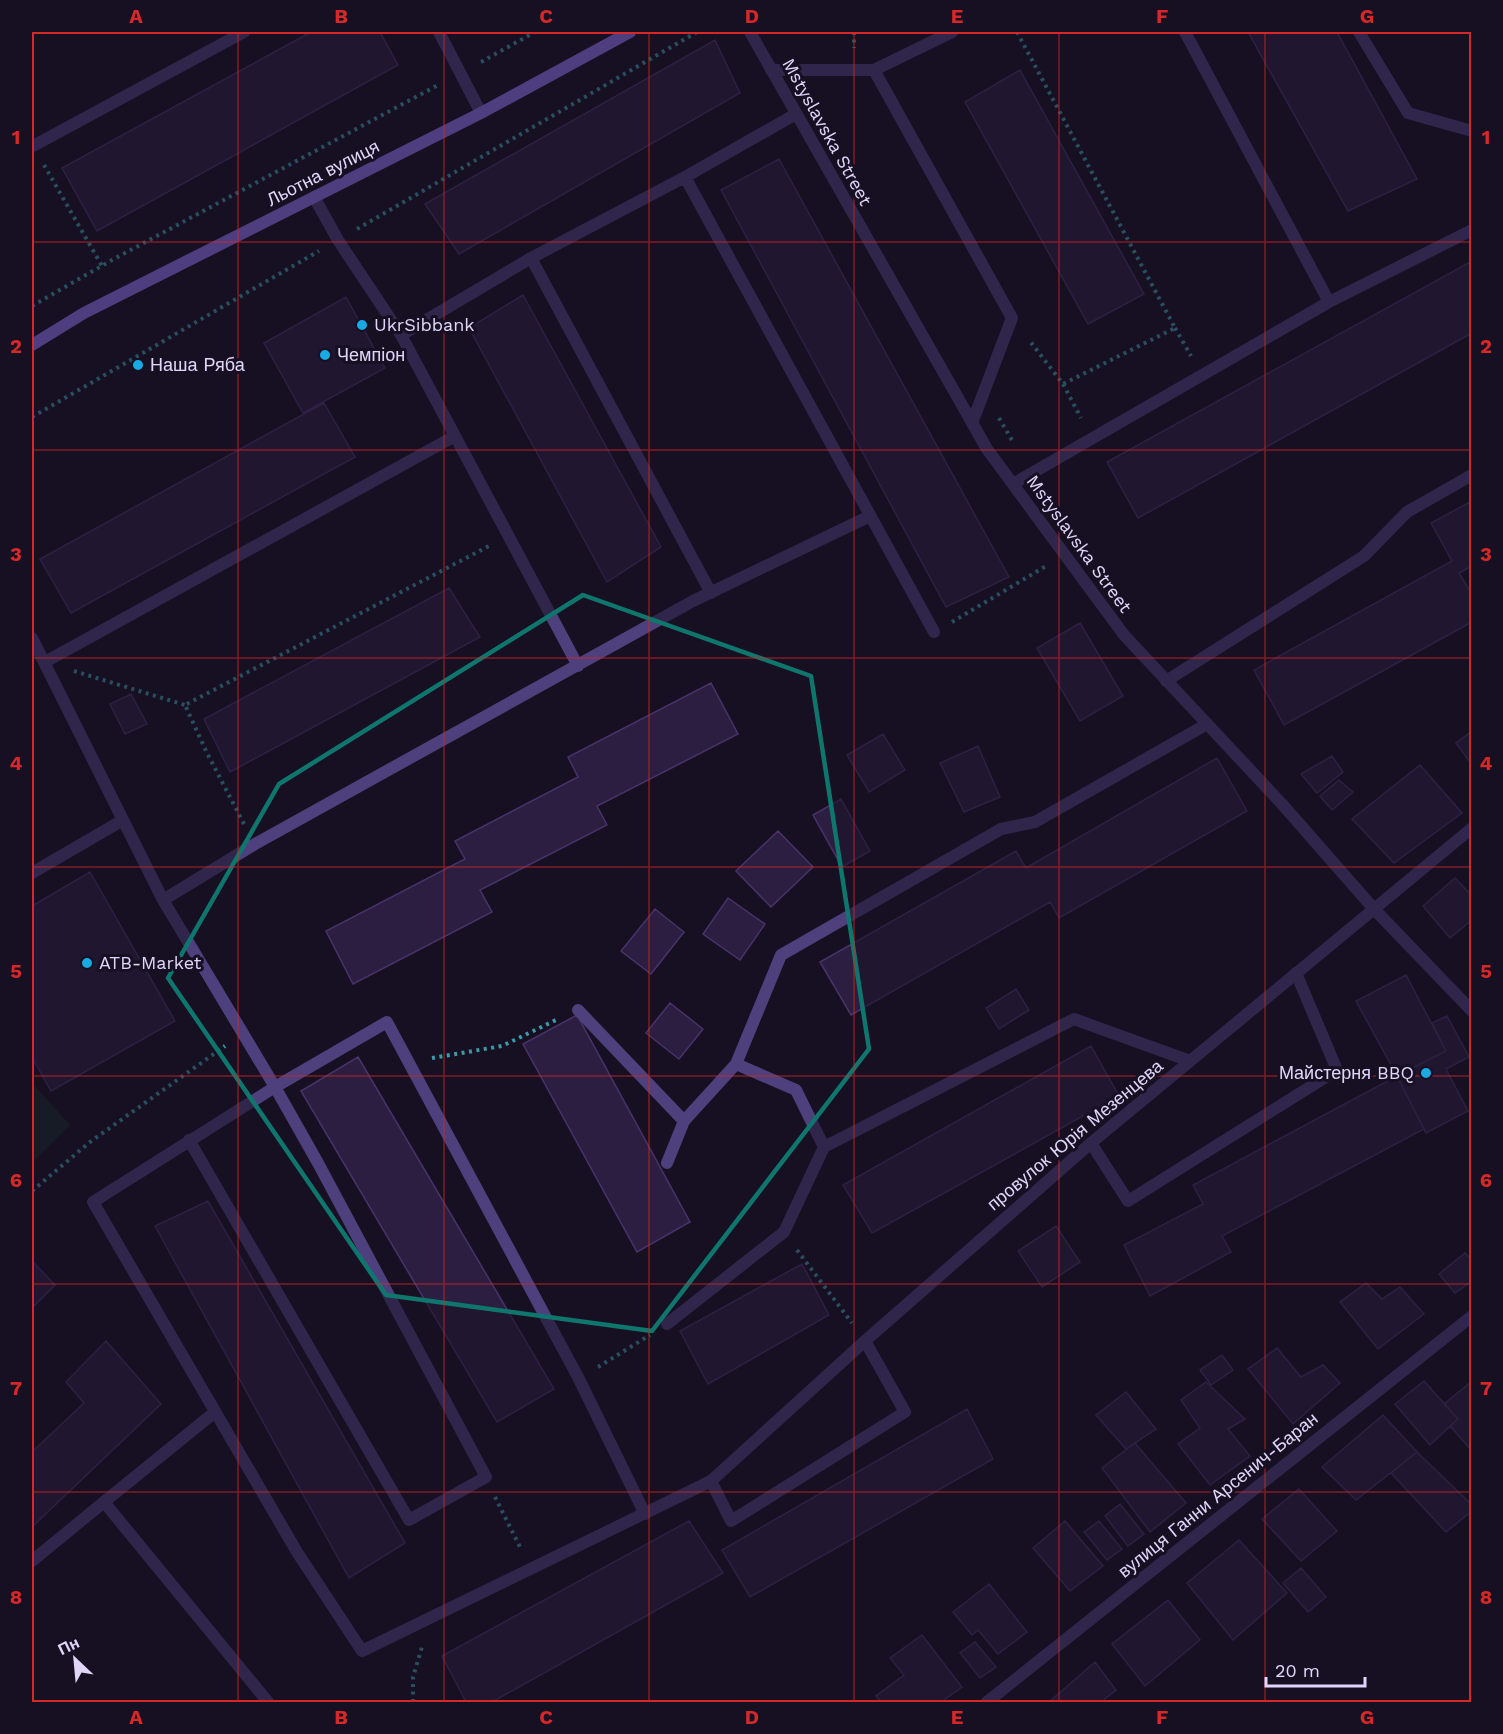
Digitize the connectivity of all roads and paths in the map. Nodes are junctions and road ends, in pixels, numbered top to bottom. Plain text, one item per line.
1 (244, 32) edge
2 (439, 32) edge
3 (535, 32) edge
4 (630, 32) edge
5 (698, 32) edge
6 (750, 32) edge
7 (952, 32) edge
8 (1017, 32) edge
9 (1185, 32) edge
10 (1359, 32) edge
11 (771, 70) junction
12 (874, 70) junction
13 (460, 73) junction
14 (481, 113) junction
15 (796, 114) junction
16 (1472, 131) edge
17 (33, 146) edge
18 (685, 177) junction
19 (314, 197) junction
20 (1472, 230) edge
21 (338, 240) junction
22 (531, 258) junction
23 (102, 266) junction
24 (1329, 303) junction
25 (32, 306) edge
26 (1012, 318) junction
27 (1175, 328) junction
28 (401, 335) junction
29 (32, 345) edge
30 (1202, 375) junction
31 (1063, 384) junction
32 (984, 392) junction
33 (32, 417) edge
34 (972, 423) junction
35 (455, 436) junction
36 (1091, 439) junction
37 (1017, 448) dead end
38 (1472, 475) edge
39 (1013, 484) junction
40 (870, 516) junction
41 (509, 536) junction
42 (1065, 555) junction
43 (711, 593) junction
44 (934, 632) joint
45 (32, 638) edge
46 (45, 662) junction
47 (578, 666) junction
48 (1166, 681) junction
49 (186, 705) junction
50 (1207, 724) junction
51 (232, 802) dead end
52 (123, 820) junction
53 (1472, 828) edge
54 (32, 873) edge
55 (163, 900) junction
56 (1374, 909) junction
57 (1296, 973) junction
58 (578, 1010) joint
59 (1472, 1011) edge
60 (243, 1034) junction
61 (408, 1061) junction
62 (1190, 1061) junction
63 (736, 1064) junction
64 (275, 1087) junction
65 (684, 1121) junction
66 (189, 1140) junction
67 (1091, 1143) junction
68 (824, 1147) junction
69 (667, 1163) dead end
70 (32, 1191) edge
71 (784, 1232) junction
72 (1472, 1316) edge
73 (667, 1324) joint
74 (865, 1341) junction
75 (579, 1379) junction
76 (215, 1412) junction
77 (486, 1477) junction
78 (711, 1481) junction
79 (104, 1502) junction
80 (645, 1514) junction
81 (32, 1560) edge
82 (530, 1569) junction
83 (430, 1618) junction
84 (268, 1702) edge
85 (413, 1702) edge
86 (987, 1702) edge

1 - 17 street
2 - 13 street
3 - 13 path
4 - 14 street, Льотна вулиця
5 - 21 path
6 - 11 street, Mstyslavska Street
7 - 12 street
8 - 27 path
9 - 24 street
10 - 16 street
11 - 12 street
11 - 15 street, Mstyslavska Street
12 - 26 street
13 - 14 street
13 - 23 path
14 - 19 street, Льотна вулиця
15 - 18 street
15 - 34 street, Mstyslavska Street
17 - 23 path
18 - 22 street
18 - 40 street
19 - 21 street
19 - 29 street, Льотна вулиця
20 - 24 street
21 - 28 street
21 - 33 path
22 - 28 street
22 - 43 street
23 - 25 path
24 - 30 street
26 - 31 path
26 - 32 street
27 - 30 path
27 - 31 path
28 - 35 street
30 - 36 street
31 - 36 path
32 - 34 street
32 - 37 path
34 - 39 street, Mstyslavska Street
35 - 41 street
35 - 46 street
36 - 39 street
38 - 48 street
39 - 42 street, Mstyslavska Street
40 - 43 street
40 - 44 street
41 - 47 street
41 - 49 path
42 - 44 path
42 - 48 street, Mstyslavska Street
43 - 47 street
45 - 46 street
46 - 49 path
46 - 52 street
47 - 55 street
48 - 50 street, Mstyslavska Street
49 - 51 path
50 - 56 street, Mstyslavska Street
50 - 63 street
52 - 54 street
52 - 55 street
53 - 56 street, провулок Юрія Мезенцева
55 - 60 street
56 - 57 street, провулок Юрія Мезенцева
56 - 59 street, Mstyslavska Street
57 - 62 street, провулок Юрія Мезенцева
57 - 67 street
58 - 61 path
58 - 65 street
60 - 64 street
60 - 70 path
61 - 64 street
61 - 75 street
62 - 67 street, провулок Юрія Мезенцева
62 - 68 street
63 - 65 street
63 - 68 street
64 - 66 street
64 - 77 street
65 - 69 street
66 - 76 street
66 - 77 street
67 - 74 street, провулок Юрія Мезенцева
68 - 71 street
71 - 73 street
71 - 74 path
72 - 86 street, вулиця Ганни Арсенич-Баран
73 - 75 path
74 - 78 street, провулок Юрія Мезенцева
74 - 78 street
75 - 80 street
76 - 79 street
76 - 83 street, провулок Юрія Мезенцева
77 - 82 path
78 - 80 street, провулок Юрія Мезенцева
79 - 81 street
79 - 84 street
80 - 82 street, провулок Юрія Мезенцева
82 - 83 street, провулок Юрія Мезенцева
83 - 85 path

